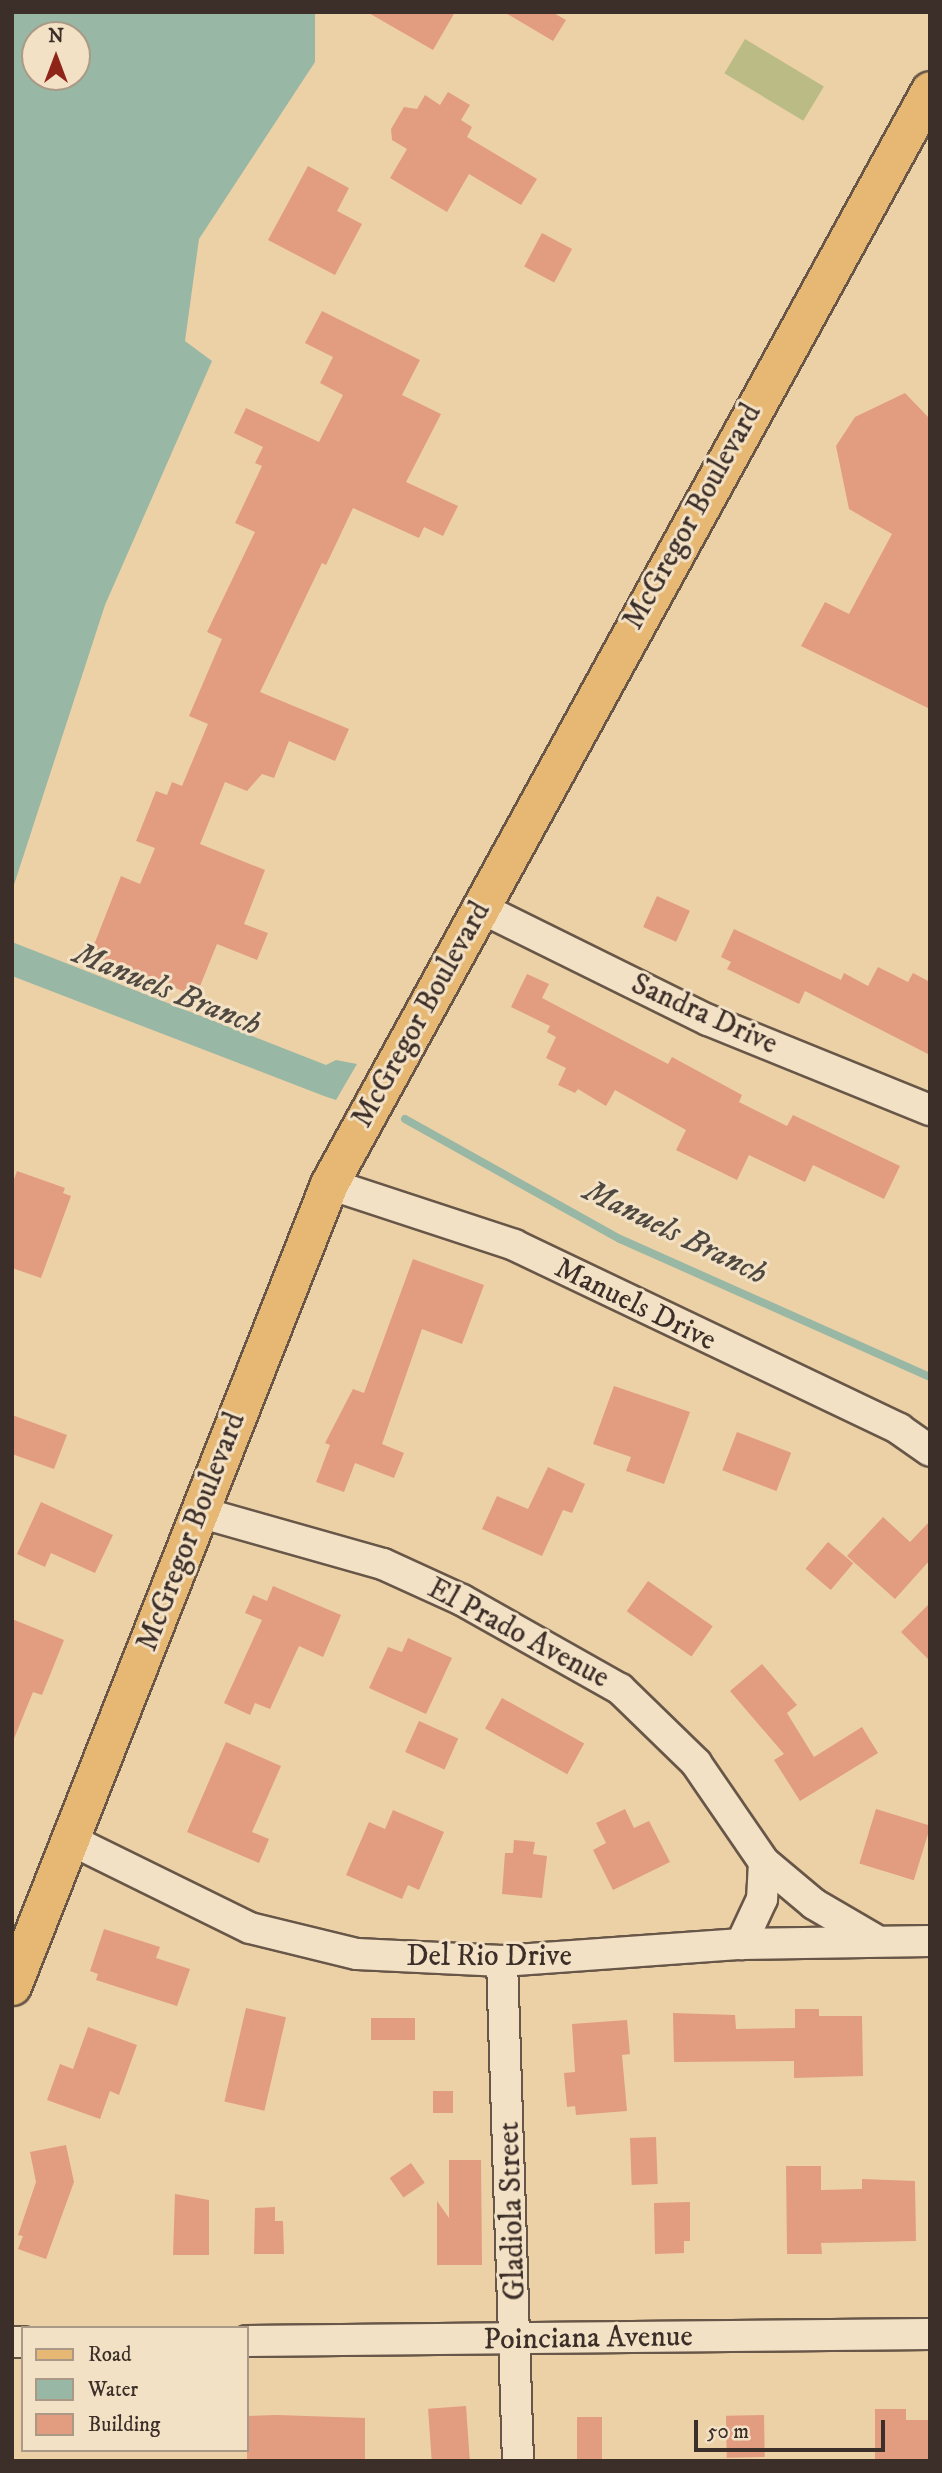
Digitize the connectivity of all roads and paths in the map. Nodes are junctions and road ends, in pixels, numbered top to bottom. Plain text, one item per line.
1 (930, 90) edge
2 (483, 909) junction
3 (930, 1110) edge
4 (329, 1184) junction
5 (930, 1451) edge
6 (199, 1512) junction
7 (71, 1840) junction
8 (764, 1862) junction
9 (874, 1939) junction
10 (930, 1941) edge
11 (741, 1944) junction
12 (502, 1961) junction
13 (12, 1986) edge
14 (930, 2334) edge
15 (518, 2340) junction
16 (248, 2341) edge
17 (518, 2461) edge

1 - 2 main road, McGregor Boulevard
2 - 3 street, Sandra Drive
2 - 4 main road, McGregor Boulevard
4 - 5 street, Manuels Drive
4 - 6 main road, McGregor Boulevard
6 - 7 main road, McGregor Boulevard
6 - 8 street, El Prado Avenue
7 - 12 street, Del Rio Drive
7 - 13 main road, McGregor Boulevard
8 - 9 street, El Prado Avenue
8 - 11 street
9 - 10 street, Del Rio Drive
9 - 11 street, Del Rio Drive
11 - 12 street, Del Rio Drive
12 - 15 street, Gladiola Street
14 - 15 street, Poinciana Avenue
15 - 16 street, Poinciana Avenue
15 - 17 street, Gladiola Street

